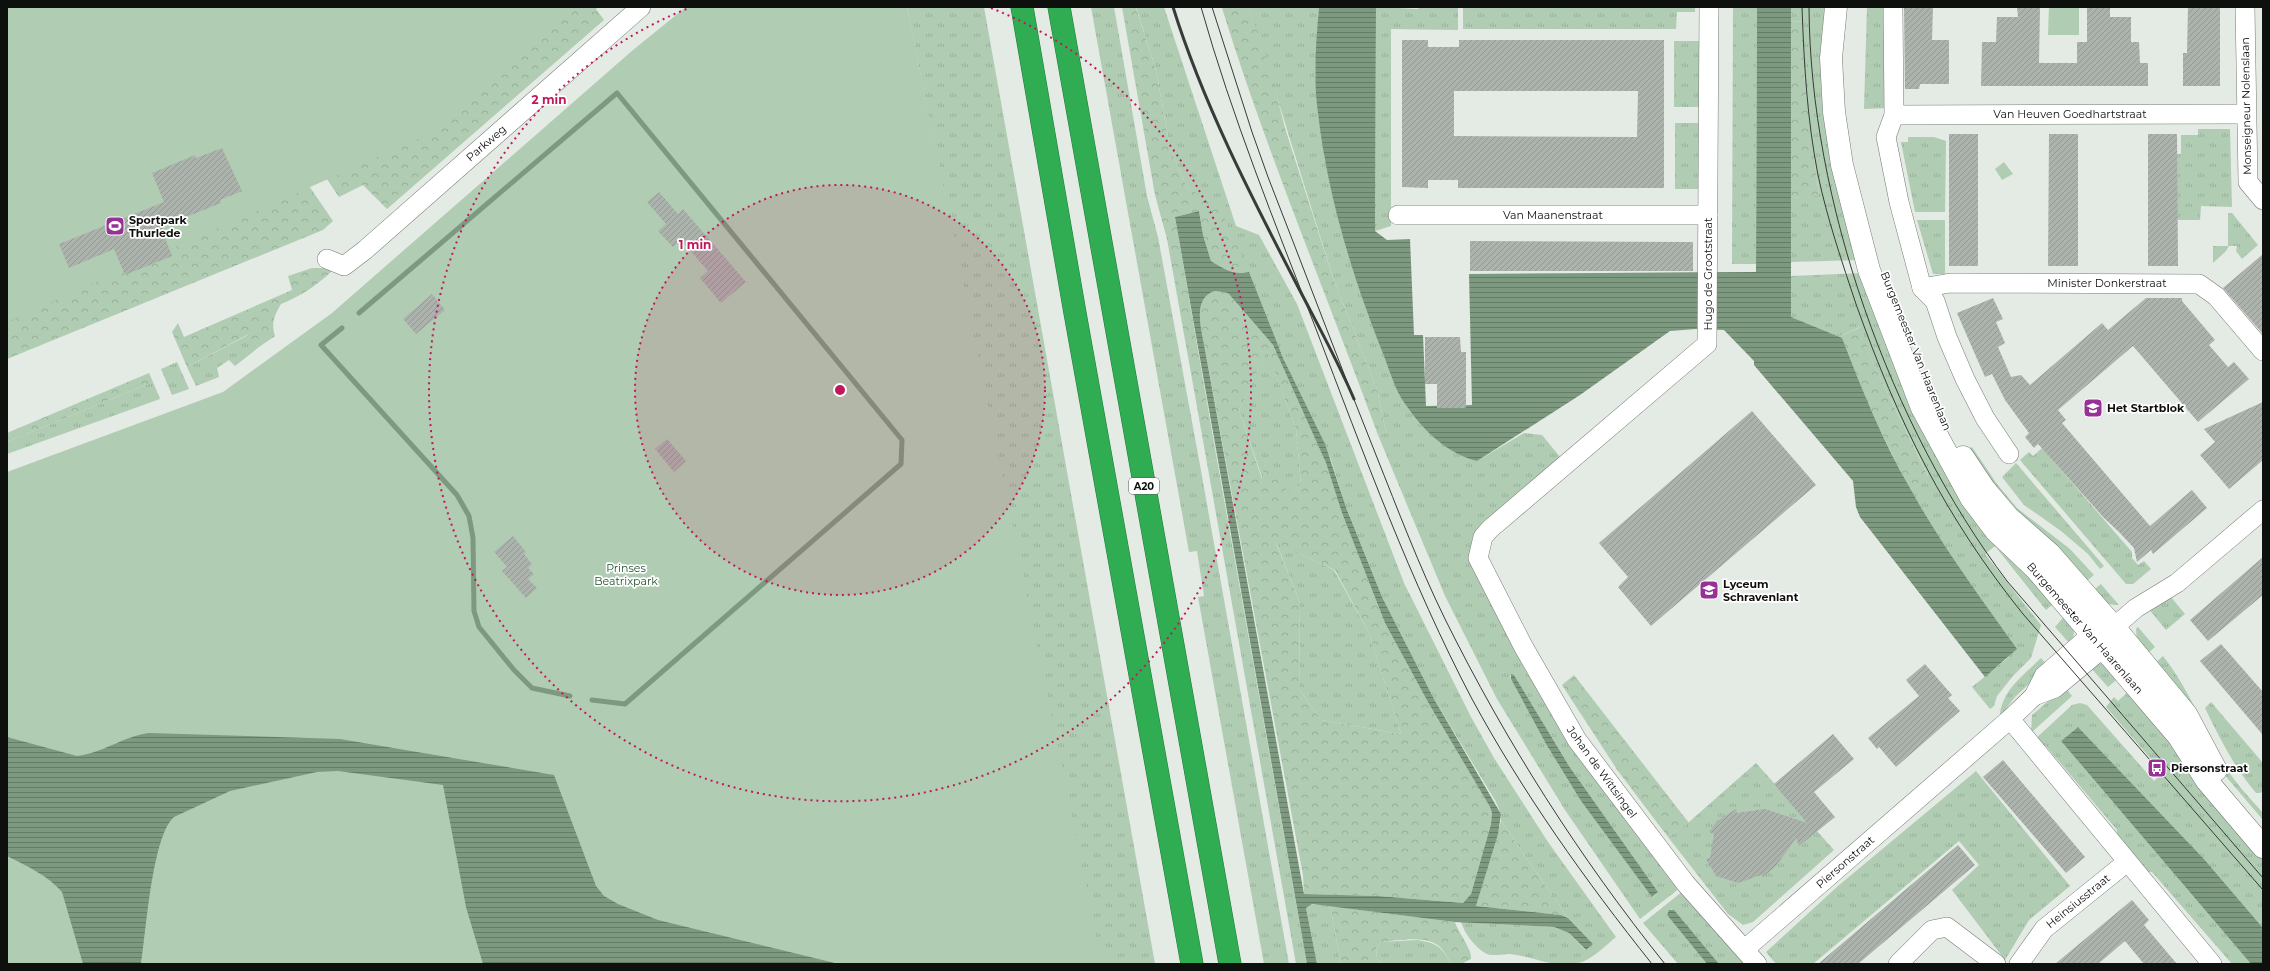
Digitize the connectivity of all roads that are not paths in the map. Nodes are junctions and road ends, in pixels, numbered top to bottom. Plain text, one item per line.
1 (642, 7) edge
2 (1059, 7) edge
3 (1709, 7) edge
4 (1836, 7) edge
5 (1849, 7) edge
6 (2245, 7) edge
7 (1022, 8) edge
8 (1893, 9) dead end
9 (2245, 114) junction
10 (1894, 115) junction
11 (2263, 200) edge
12 (1398, 215) dead end
13 (1708, 215) junction
14 (327, 259) dead end
15 (1922, 288) junction
16 (2263, 351) edge
17 (2009, 454) dead end
18 (2263, 510) edge
19 (1478, 558) joint
20 (2114, 627) junction
21 (2097, 641) junction
22 (2010, 719) junction
23 (2263, 826) edge
24 (2263, 847) edge
25 (2127, 862) junction
26 (1745, 949) junction
27 (1192, 964) edge
28 (1230, 964) edge
29 (1757, 964) edge
30 (1898, 964) edge
31 (1996, 964) edge
32 (2019, 964) edge
33 (2212, 964) edge

1 - 14 street, Parkweg
2 - 28 highway, A20
3 - 13 street, Hugo de Grootstraat
4 - 21 main road, Burgemeester Van Haarenlaan
5 - 20 main road, Burgemeester Van Haarenlaan
6 - 9 street, Monseigneur Nolenslaan
7 - 27 highway
8 - 10 street
9 - 10 street, Van Heuven Goedhartstraat
9 - 11 street, Monseigneur Nolenslaan
10 - 15 street
12 - 13 street, Van Maanenstraat
13 - 19 street, Hugo de Grootstraat
15 - 16 street, Minister Donkerstraat
15 - 17 street
18 - 20 street, Piersonstraat
19 - 26 street, Johan de Wittsingel
20 - 21 street, Piersonstraat
20 - 23 main road, Burgemeester Van Haarenlaan
21 - 22 street, Piersonstraat
21 - 24 main road, Burgemeester Van Haarenlaan
22 - 25 street
22 - 26 street, Piersonstraat
25 - 32 street, Heinsiusstraat
25 - 33 street
26 - 29 street, Johan de Wittsingel
30 - 31 street

